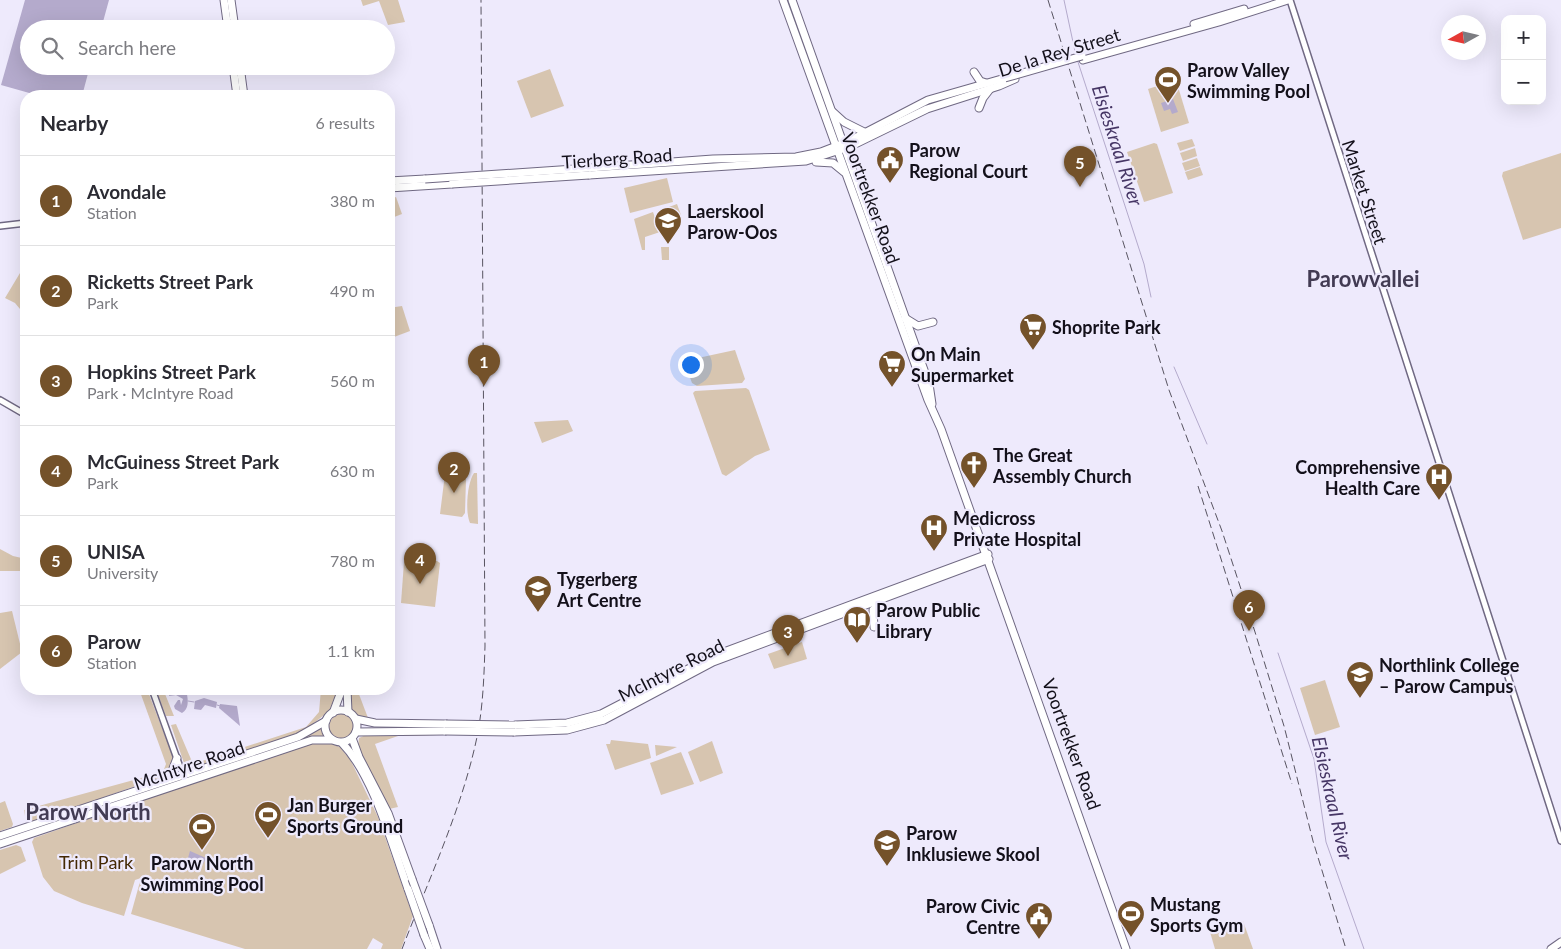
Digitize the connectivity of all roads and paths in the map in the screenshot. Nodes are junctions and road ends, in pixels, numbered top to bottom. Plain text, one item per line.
1 (224, 0) edge
2 (231, 0) edge
3 (784, 0) edge
4 (792, 0) edge
5 (1273, 0) edge
6 (1289, 0) edge
7 (227, 20) edge
8 (234, 20) edge
9 (1082, 58) junction
10 (974, 72) dead end
11 (234, 75) edge
12 (241, 75) edge
13 (988, 86) junction
14 (236, 90) edge
15 (243, 90) edge
16 (950, 101) junction
17 (829, 105) junction
18 (979, 108) dead end
19 (906, 110) junction
20 (866, 132) junction
21 (841, 148) junction
22 (806, 162) junction
23 (589, 171) junction
24 (846, 174) junction
25 (395, 181) edge
26 (426, 182) junction
27 (395, 187) edge
28 (20, 224) edge
29 (0, 226) edge
30 (905, 317) junction
31 (933, 322) dead end
32 (0, 400) edge
33 (932, 405) junction
34 (20, 412) edge
35 (986, 556) junction
36 (887, 598) junction
37 (874, 627) dead end
38 (154, 695) edge
39 (340, 695) edge
40 (347, 695) edge
41 (333, 712) junction
42 (348, 712) junction
43 (356, 719) junction
44 (326, 721) junction
45 (446, 728) junction
46 (515, 728) junction
47 (354, 735) junction
48 (332, 740) junction
49 (342, 742) junction
50 (177, 758) junction
51 (184, 778) junction
52 (157, 783) junction
53 (0, 836) edge
54 (1561, 841) edge
55 (0, 844) edge
56 (1561, 942) edge
57 (430, 949) edge
58 (437, 949) edge
59 (1126, 949) edge
60 (1131, 949) edge
61 (1551, 949) edge

1 - 7 main road
2 - 8 main road
3 - 21 main road, Voortrekker Road
4 - 17 main road, Voortrekker Road
5 - 9 main road, De la Rey Street
6 - 9 main road, De la Rey Street
6 - 54 street, Market Street
9 - 13 main road, De la Rey Street, bridge
9 - 13 main road, De la Rey Street, bridge
10 - 13 main road
11 - 14 main road
12 - 15 main road
13 - 16 main road, De la Rey Street
13 - 18 main road
13 - 19 main road, De la Rey Street
16 - 19 main road
16 - 21 main road, De la Rey Street
17 - 20 main road
17 - 21 main road, Voortrekker Road
19 - 20 main road, De la Rey Street
20 - 21 main road, De la Rey Street
21 - 22 main road, Tierberg Road
21 - 23 main road, Tierberg Road
21 - 24 main road, Voortrekker Road
21 - 30 main road, Voortrekker Road
22 - 23 main road, Tierberg Road
22 - 24 main road
23 - 26 main road, Tierberg Road, bridge
24 - 33 main road, Voortrekker Road
25 - 26 main road, Tierberg Road
26 - 27 main road, Tierberg Road
28 - 29 street
30 - 31 main road
30 - 33 main road, Voortrekker Road
32 - 34 street
33 - 35 main road, Voortrekker Road
35 - 36 main road, McIntyre Road
35 - 46 main road, McIntyre Road
35 - 59 main road, Voortrekker Road
35 - 60 main road, Voortrekker Road
36 - 37 main road
36 - 46 main road, McIntyre Road
38 - 50 street
39 - 41 main road
40 - 42 main road
41 - 42 main road
41 - 44 main road
42 - 43 main road
43 - 45 main road, McIntyre Road
43 - 47 main road
44 - 48 main road
44 - 51 main road, McIntyre Road
45 - 46 main road, McIntyre Road, bridge
45 - 47 main road, McIntyre Road
47 - 49 main road
47 - 58 main road, bridge
48 - 49 main road
48 - 51 main road, McIntyre Road
49 - 57 main road, bridge
50 - 51 street
50 - 52 main road
51 - 52 main road, McIntyre Road
51 - 55 main road, McIntyre Road
52 - 53 main road, McIntyre Road
56 - 61 main road

